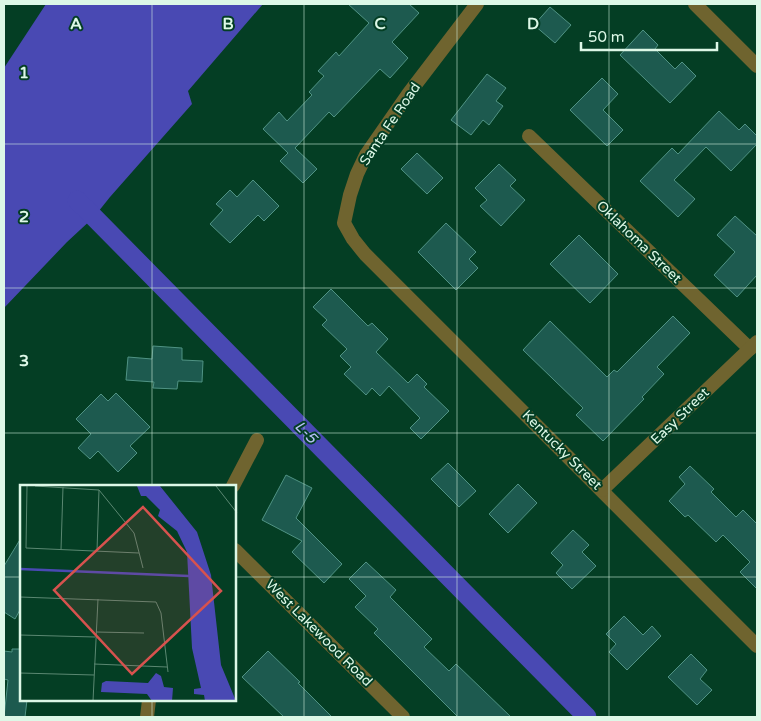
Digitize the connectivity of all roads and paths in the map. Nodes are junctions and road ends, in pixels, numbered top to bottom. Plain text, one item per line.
1 (477, 4) edge
2 (695, 4) edge
3 (757, 66) edge
4 (529, 136) dead end
5 (365, 254) joint
6 (754, 345) edge
7 (257, 440) dead end
8 (234, 485) edge
9 (602, 490) junction
10 (236, 551) edge
11 (757, 646) edge
12 (149, 701) edge
13 (399, 716) edge
14 (147, 717) edge

1 - 5 street, Santa Fe Road
2 - 3 street
4 - 6 street, Oklahoma Street
5 - 9 street, Kentucky Street
6 - 9 street, Easy Street
7 - 8 street
9 - 11 street, Kentucky Street
10 - 13 street, West Lakewood Road
12 - 14 street

